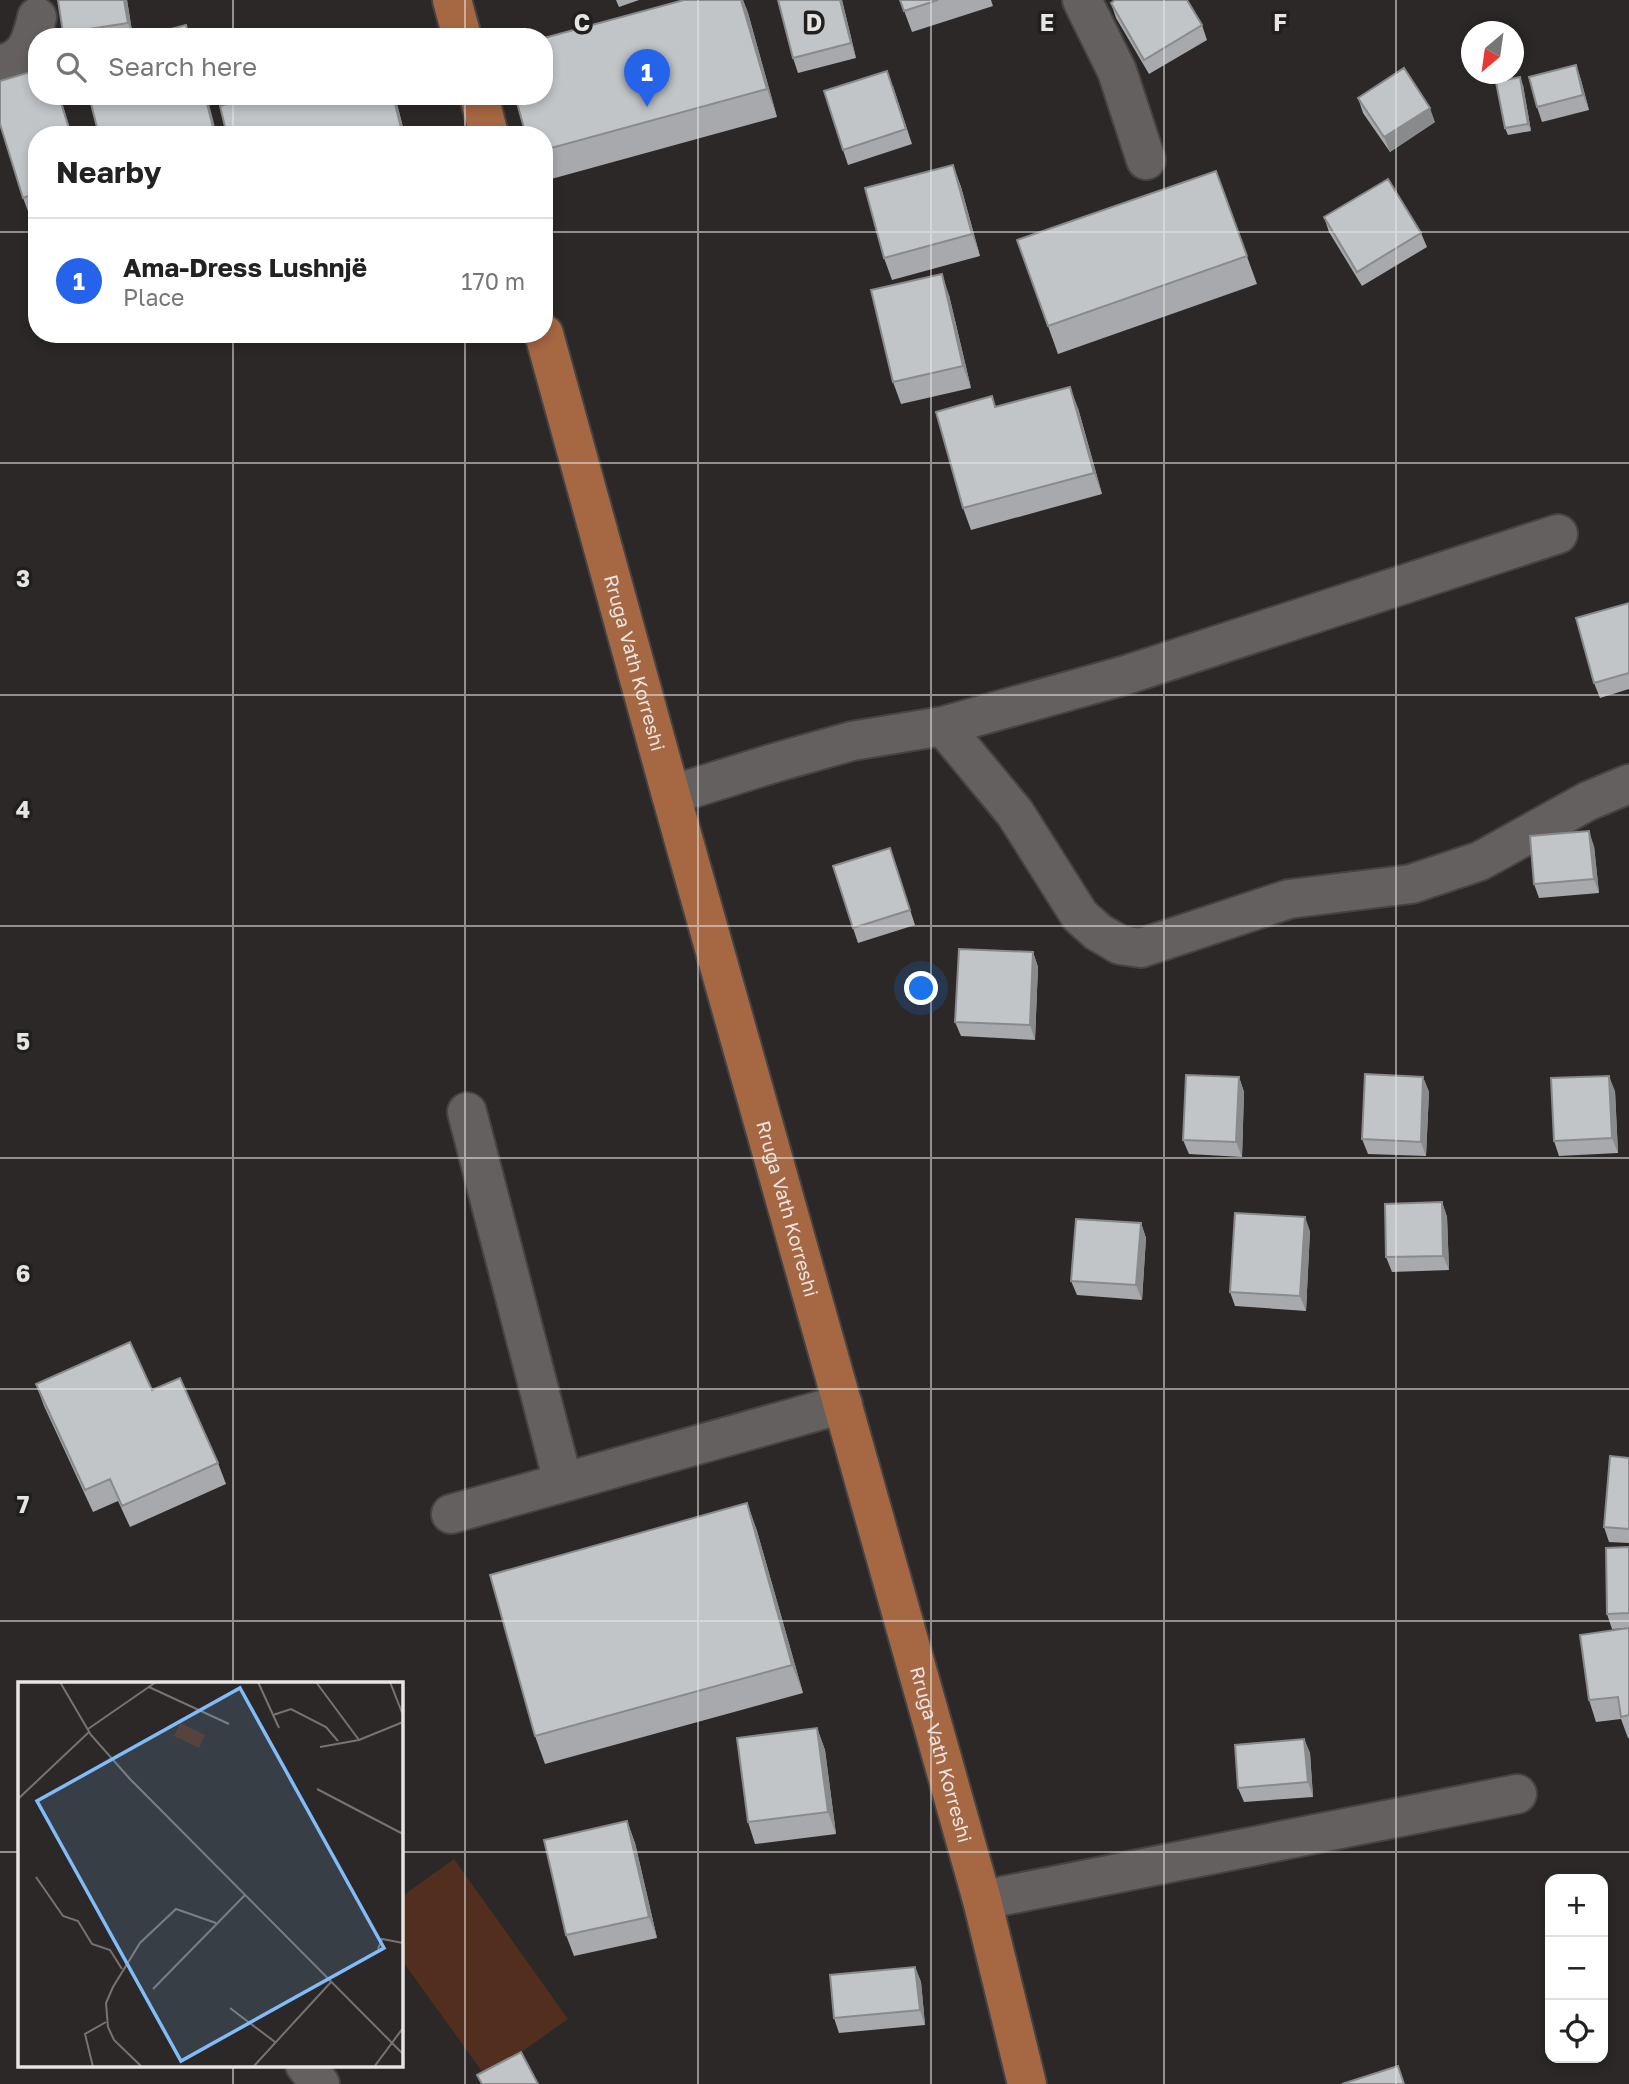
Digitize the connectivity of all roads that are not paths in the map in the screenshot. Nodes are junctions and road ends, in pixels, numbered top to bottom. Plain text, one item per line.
1 (452, 0) edge
2 (1082, 0) edge
3 (37, 17) dead end
4 (35, 28) edge
5 (460, 28) edge
6 (28, 46) edge
7 (0, 64) edge
8 (481, 105) edge
9 (487, 126) edge
10 (1146, 160) dead end
11 (546, 343) edge
12 (1558, 534) dead end
13 (943, 726) junction
14 (1629, 784) edge
15 (671, 795) junction
16 (467, 1112) dead end
17 (843, 1404) junction
18 (563, 1482) junction
19 (452, 1514) dead end
20 (1517, 1794) dead end
21 (982, 1900) junction
22 (306, 2066) edge
23 (320, 2084) edge
24 (1027, 2084) edge

1 - 5 main road
2 - 10 street
3 - 4 street
6 - 7 street
8 - 9 main road
11 - 15 main road, Rruga Vath Korreshi
12 - 13 street
13 - 14 street
13 - 15 street
15 - 17 main road, Rruga Vath Korreshi
16 - 18 street
17 - 18 street
17 - 21 main road, Rruga Vath Korreshi
18 - 19 street
20 - 21 street
21 - 24 main road, Rruga Vath Korreshi
22 - 23 street

